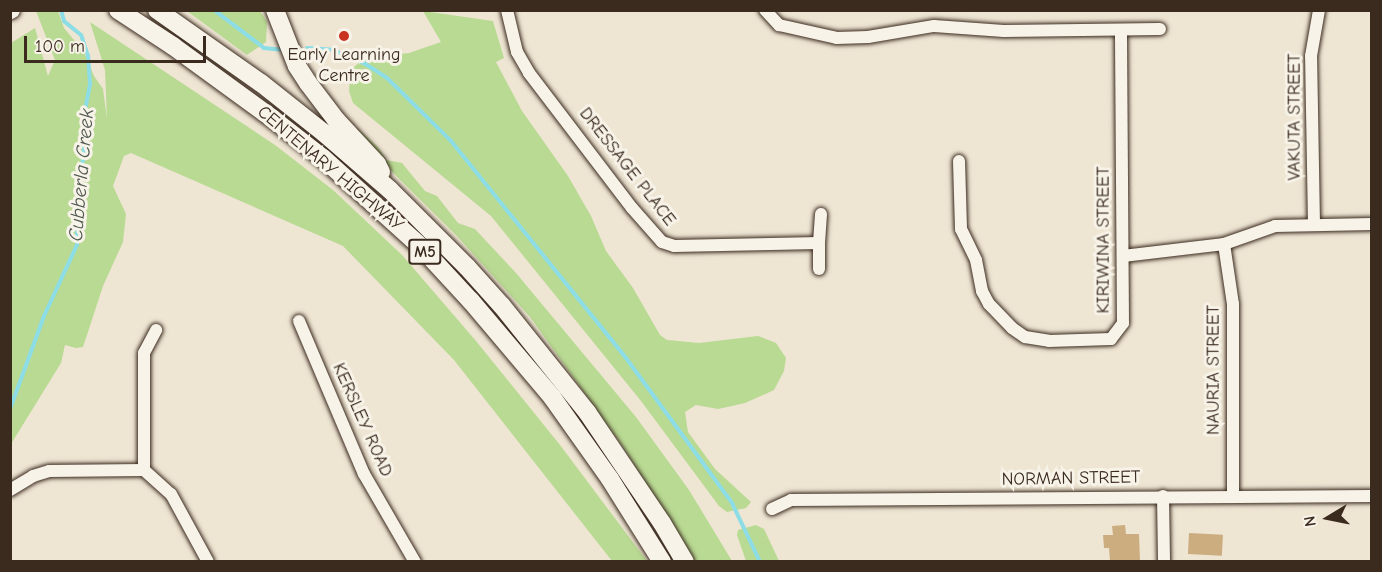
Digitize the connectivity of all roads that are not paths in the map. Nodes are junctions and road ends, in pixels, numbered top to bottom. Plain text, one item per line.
1 (118, 10) edge
2 (157, 10) edge
3 (507, 10) edge
4 (765, 10) edge
5 (1319, 10) edge
6 (274, 11) edge
7 (1160, 29) dead end
8 (1121, 31) junction
9 (959, 161) dead end
10 (390, 190) junction
11 (820, 214) dead end
12 (1314, 224) junction
13 (1371, 224) edge
14 (819, 243) junction
15 (1224, 243) junction
16 (1123, 256) junction
17 (819, 269) dead end
18 (299, 321) dead end
19 (156, 330) dead end
20 (144, 470) junction
21 (10, 490) edge
22 (1163, 496) junction
23 (1233, 496) junction
24 (1371, 496) edge
25 (772, 509) dead end
26 (208, 561) edge
27 (415, 561) edge
28 (662, 561) edge
29 (685, 561) edge
30 (1164, 561) edge

1 - 28 highway, CENTENARY HIGHWAY / M5
2 - 10 highway, CENTENARY HIGHWAY / M5
3 - 14 street, DRESSAGE PLACE
4 - 8 street
5 - 12 street, VAKUTA STREET
6 - 10 highway
7 - 8 street
8 - 16 street, KIRIWINA STREET
9 - 16 street, KIRIWINA STREET
10 - 29 highway, CENTENARY HIGHWAY / M5
11 - 14 street
12 - 13 street
12 - 15 street
14 - 17 street
15 - 16 street
15 - 23 street, NAURIA STREET
18 - 27 street, KERSLEY ROAD
19 - 20 street
20 - 21 street
20 - 26 street
22 - 23 street, NORMAN STREET
22 - 25 street, NORMAN STREET
22 - 30 street
23 - 24 street, NORMAN STREET

